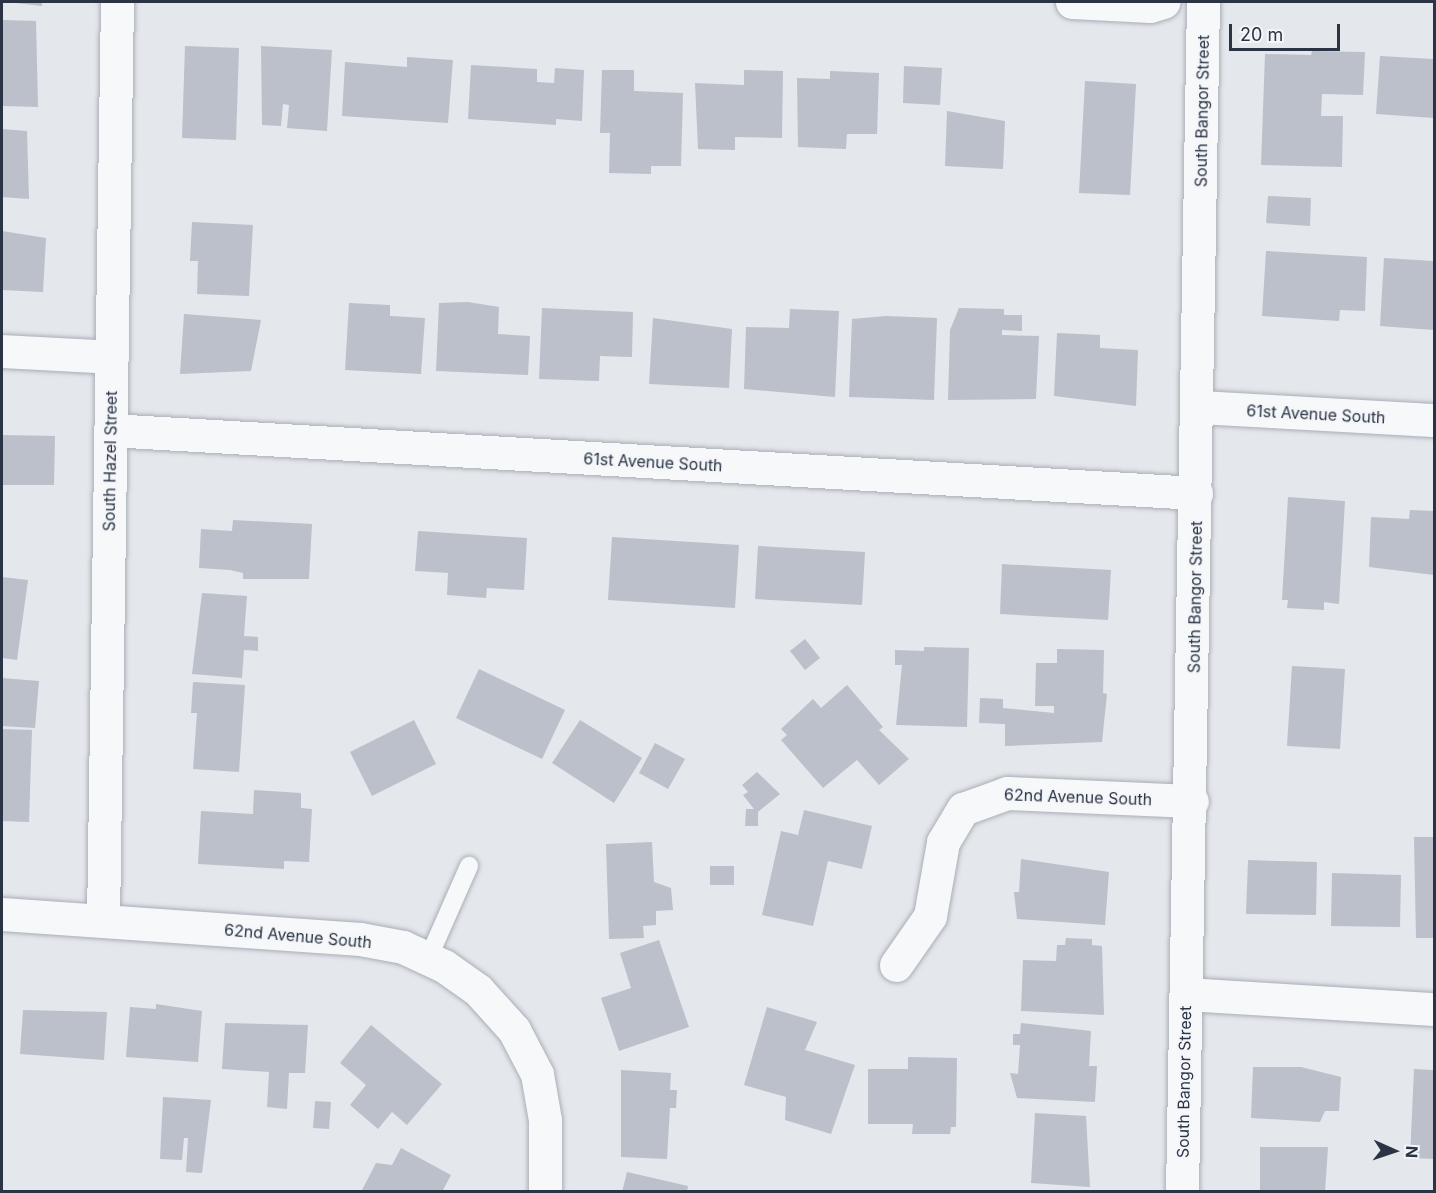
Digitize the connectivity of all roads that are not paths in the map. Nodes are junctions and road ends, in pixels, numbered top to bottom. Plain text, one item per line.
1 (117, 2) edge
2 (1072, 2) edge
3 (1163, 2) edge
4 (1203, 2) edge
5 (2, 351) edge
6 (112, 357) junction
7 (1198, 407) junction
8 (1434, 420) edge
9 (110, 430) junction
10 (1196, 493) junction
11 (1192, 801) junction
12 (469, 866) dead end
13 (2, 914) edge
14 (103, 921) junction
15 (429, 959) junction
16 (896, 965) dead end
17 (1186, 994) junction
18 (1434, 1009) edge
19 (545, 1191) edge
20 (1182, 1191) edge

1 - 6 street, South Hazel Street
2 - 3 street
4 - 7 street, South Bangor Street
5 - 6 street
6 - 9 street, South Hazel Street
7 - 8 street, 61st Avenue South
7 - 10 street, South Bangor Street
9 - 10 street, 61st Avenue South
9 - 14 street, South Hazel Street
10 - 11 street, South Bangor Street
11 - 16 street, 62nd Avenue South
11 - 17 street, South Bangor Street
12 - 15 lane
13 - 14 street, 62nd Avenue South
14 - 15 street, 62nd Avenue South
15 - 19 street, 62nd Avenue South
17 - 18 street
17 - 20 street, South Bangor Street

